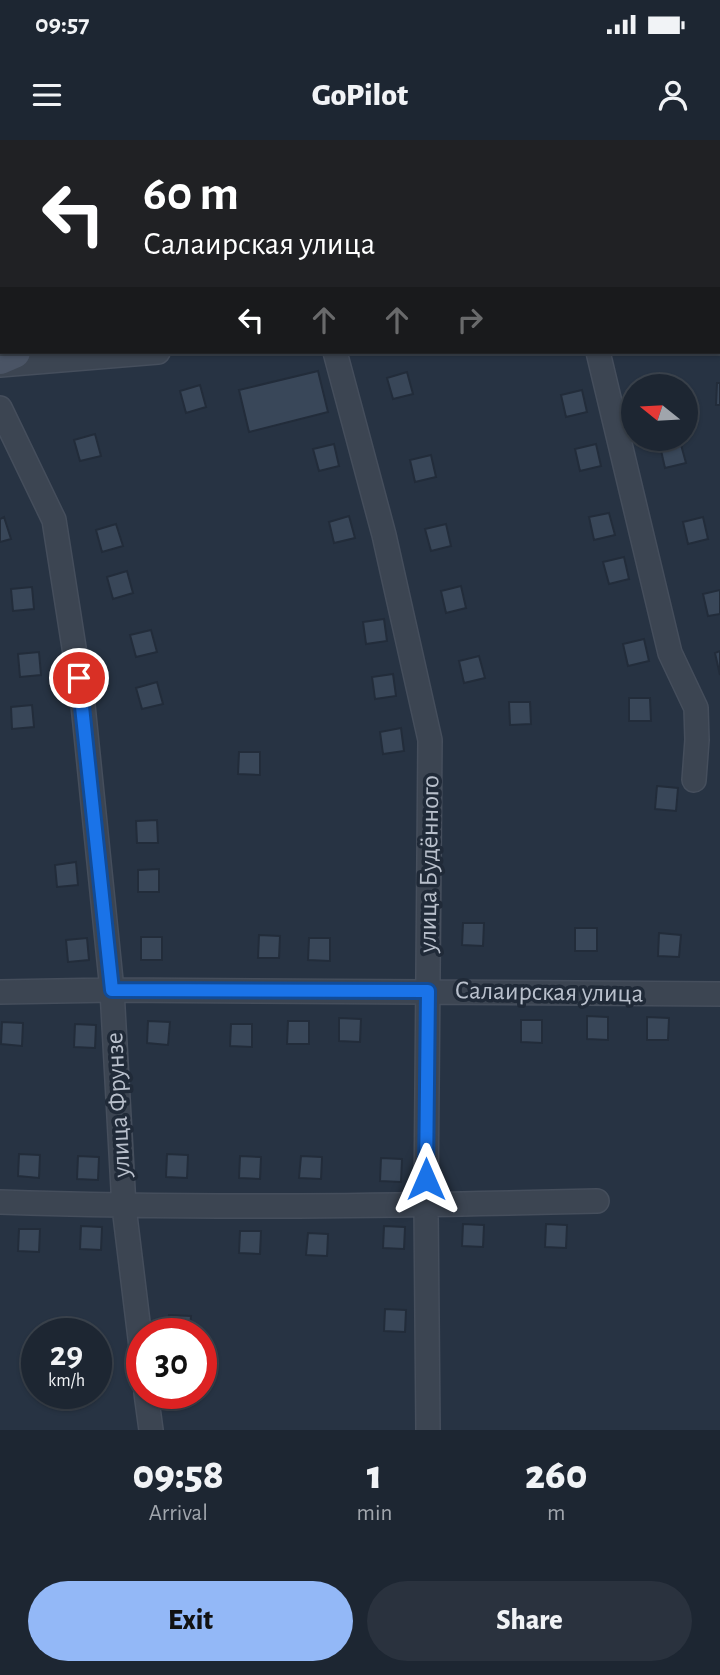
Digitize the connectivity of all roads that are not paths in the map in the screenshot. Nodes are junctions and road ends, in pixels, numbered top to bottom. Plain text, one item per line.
1 (134, 354) edge
2 (336, 354) edge
3 (598, 354) edge
4 (0, 365) edge
5 (0, 408) edge
6 (694, 780) dead end
7 (112, 990) junction
8 (428, 991) junction
9 (0, 992) edge
10 (720, 994) edge
11 (0, 1202) edge
12 (597, 1202) dead end
13 (426, 1205) junction
14 (124, 1207) junction
15 (138, 1318) edge
16 (148, 1409) edge
17 (151, 1430) edge
18 (428, 1430) edge

1 - 4 street
2 - 8 street, улица Будённого
3 - 6 street
5 - 7 street, улица Фрунзе
7 - 8 street, Салаирская улица
7 - 9 street, Салаирская улица
7 - 14 street, улица Фрунзе
8 - 10 street, Салаирская улица
8 - 13 street, улица Будённого
11 - 14 street
12 - 13 street
13 - 14 street
13 - 18 street, улица Будённого
14 - 15 street, улица Фрунзе
16 - 17 street

